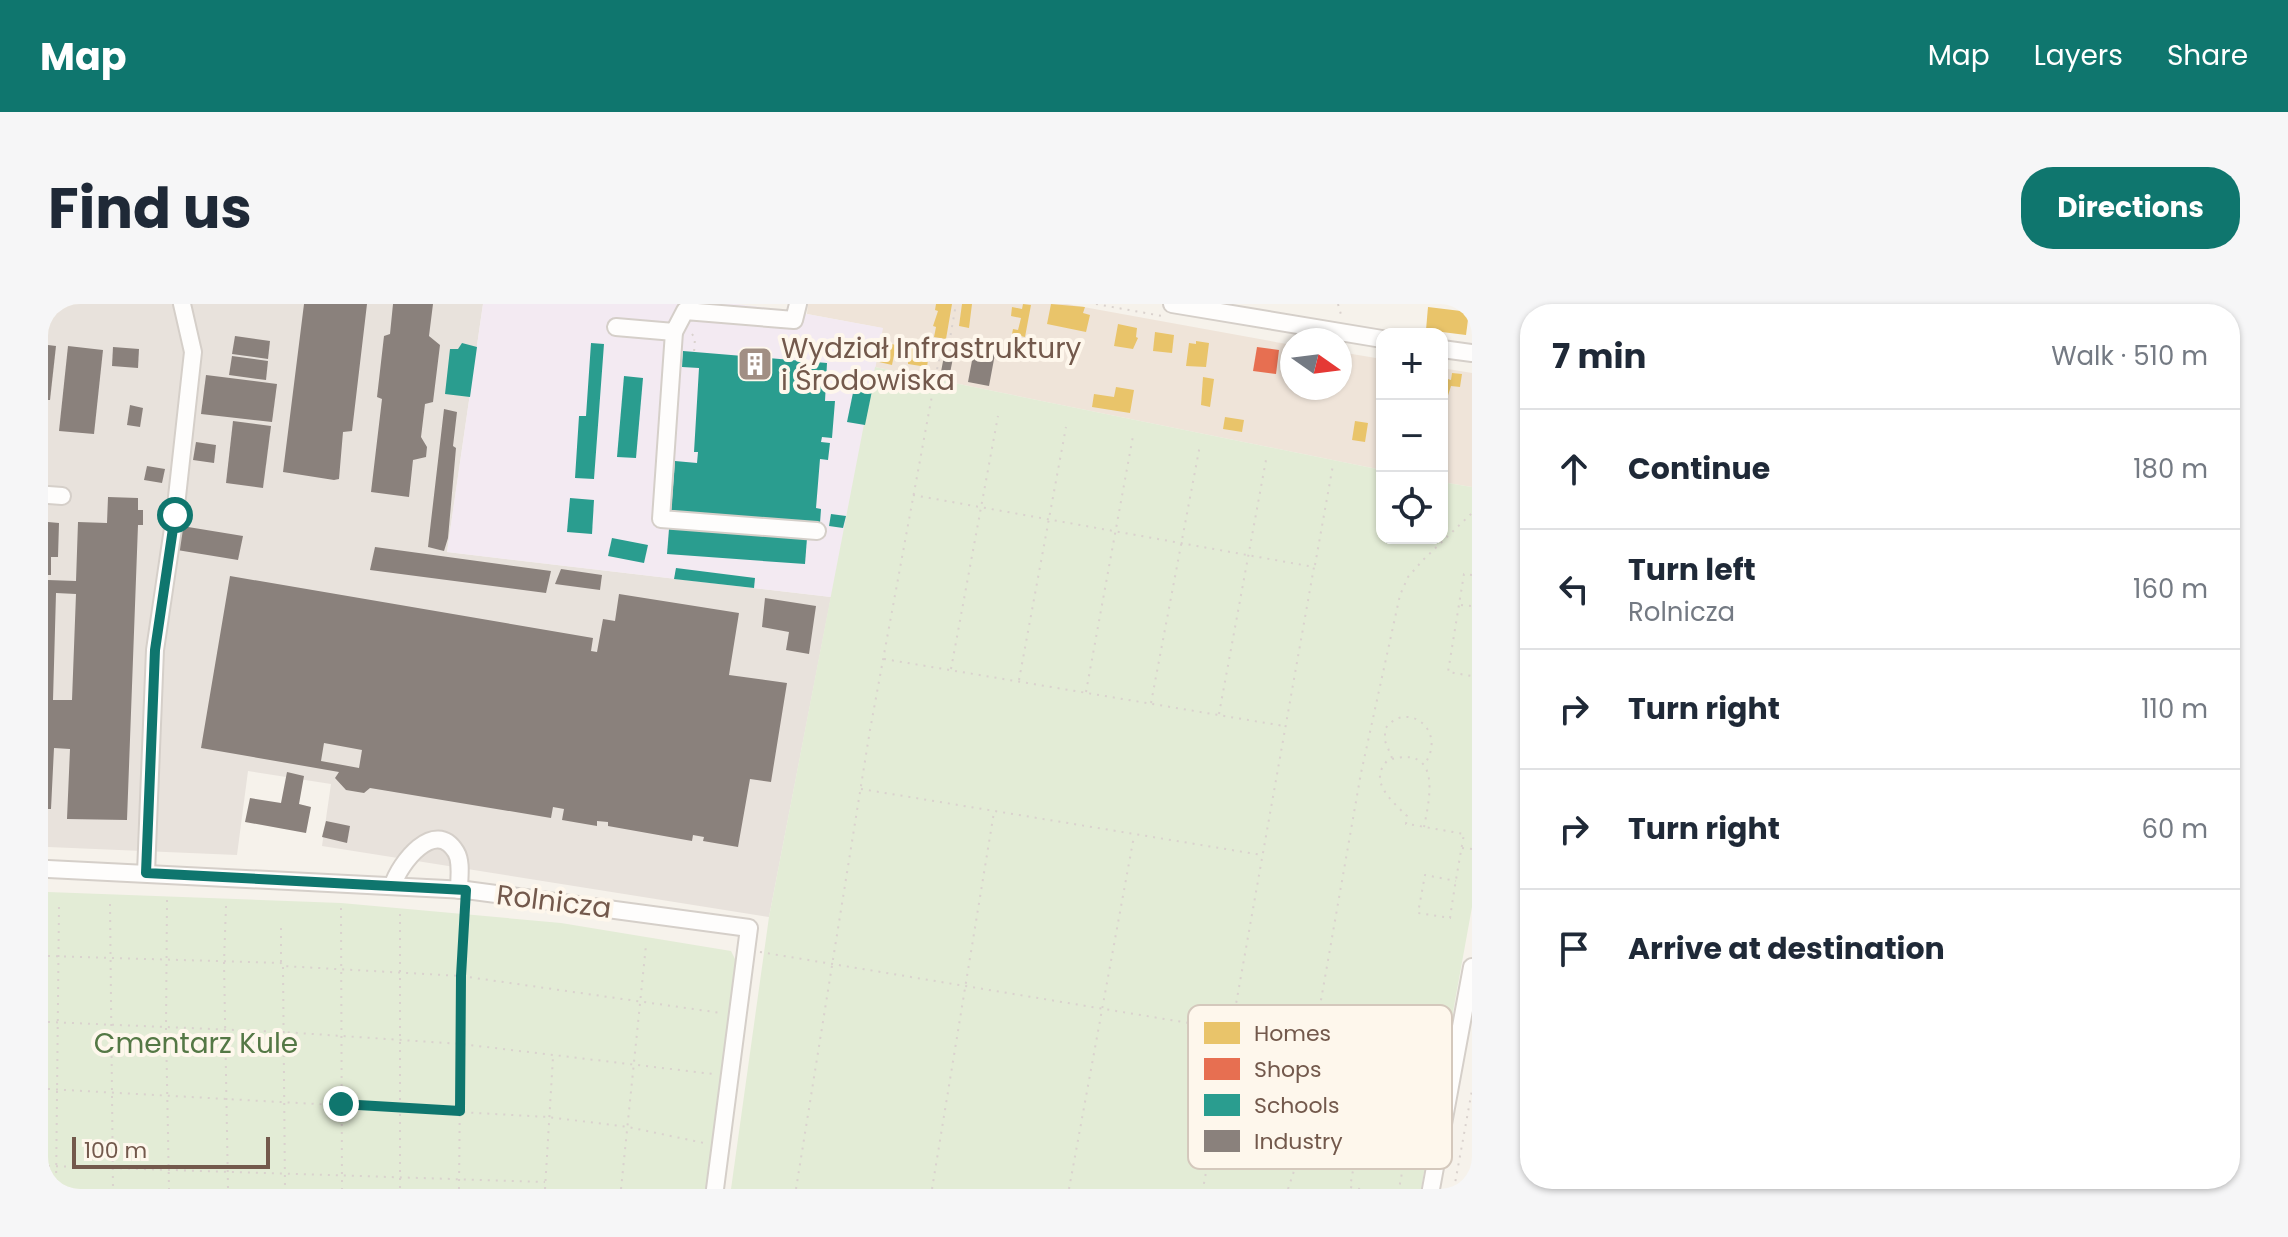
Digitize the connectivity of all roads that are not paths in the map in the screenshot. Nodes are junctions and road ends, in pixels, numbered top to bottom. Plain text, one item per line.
1 (182, 304) edge
2 (798, 304) edge
3 (1172, 304) edge
4 (616, 327) dead end
5 (677, 327) junction
6 (1376, 338) edge
7 (1448, 350) edge
8 (1472, 353) edge
9 (817, 531) dead end
10 (48, 869) edge
11 (146, 873) junction
12 (393, 885) junction
13 (462, 890) junction
14 (1472, 967) edge
15 (1455, 1059) junction
16 (1472, 1064) edge
17 (1452, 1075) edge
18 (1435, 1169) edge
19 (715, 1189) edge
20 (1431, 1189) edge

1 - 11 street
2 - 5 street
3 - 6 street
4 - 5 street
5 - 9 street
7 - 8 street
10 - 11 street, Rolnicza
11 - 12 street, Rolnicza
12 - 13 street, Rolnicza
12 - 13 street
13 - 19 street, Rolnicza
14 - 15 street
15 - 16 street
15 - 17 street
18 - 20 street

